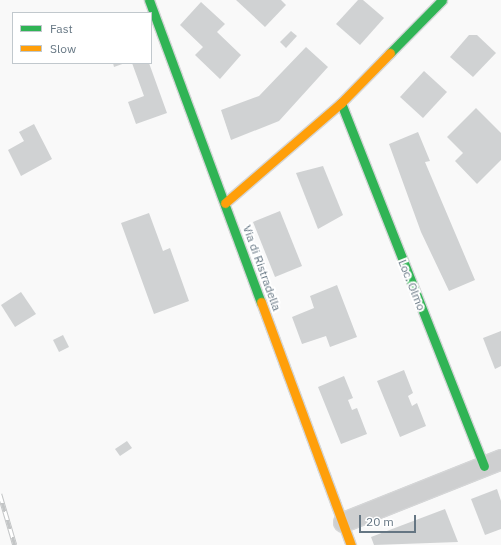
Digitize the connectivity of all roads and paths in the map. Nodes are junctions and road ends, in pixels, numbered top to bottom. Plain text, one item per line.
1 (149, 0) edge
2 (442, 0) edge
3 (341, 103) junction
4 (225, 203) junction
5 (493, 463) edge
6 (342, 522) junction
7 (351, 545) edge

1 - 4 street, Via di Ristradella
2 - 3 street
3 - 4 street
3 - 5 street, Loc. Olmo
4 - 6 street, Via di Ristradella
5 - 6 street, Loc. Olmo
6 - 7 street, Via di Ristradella

